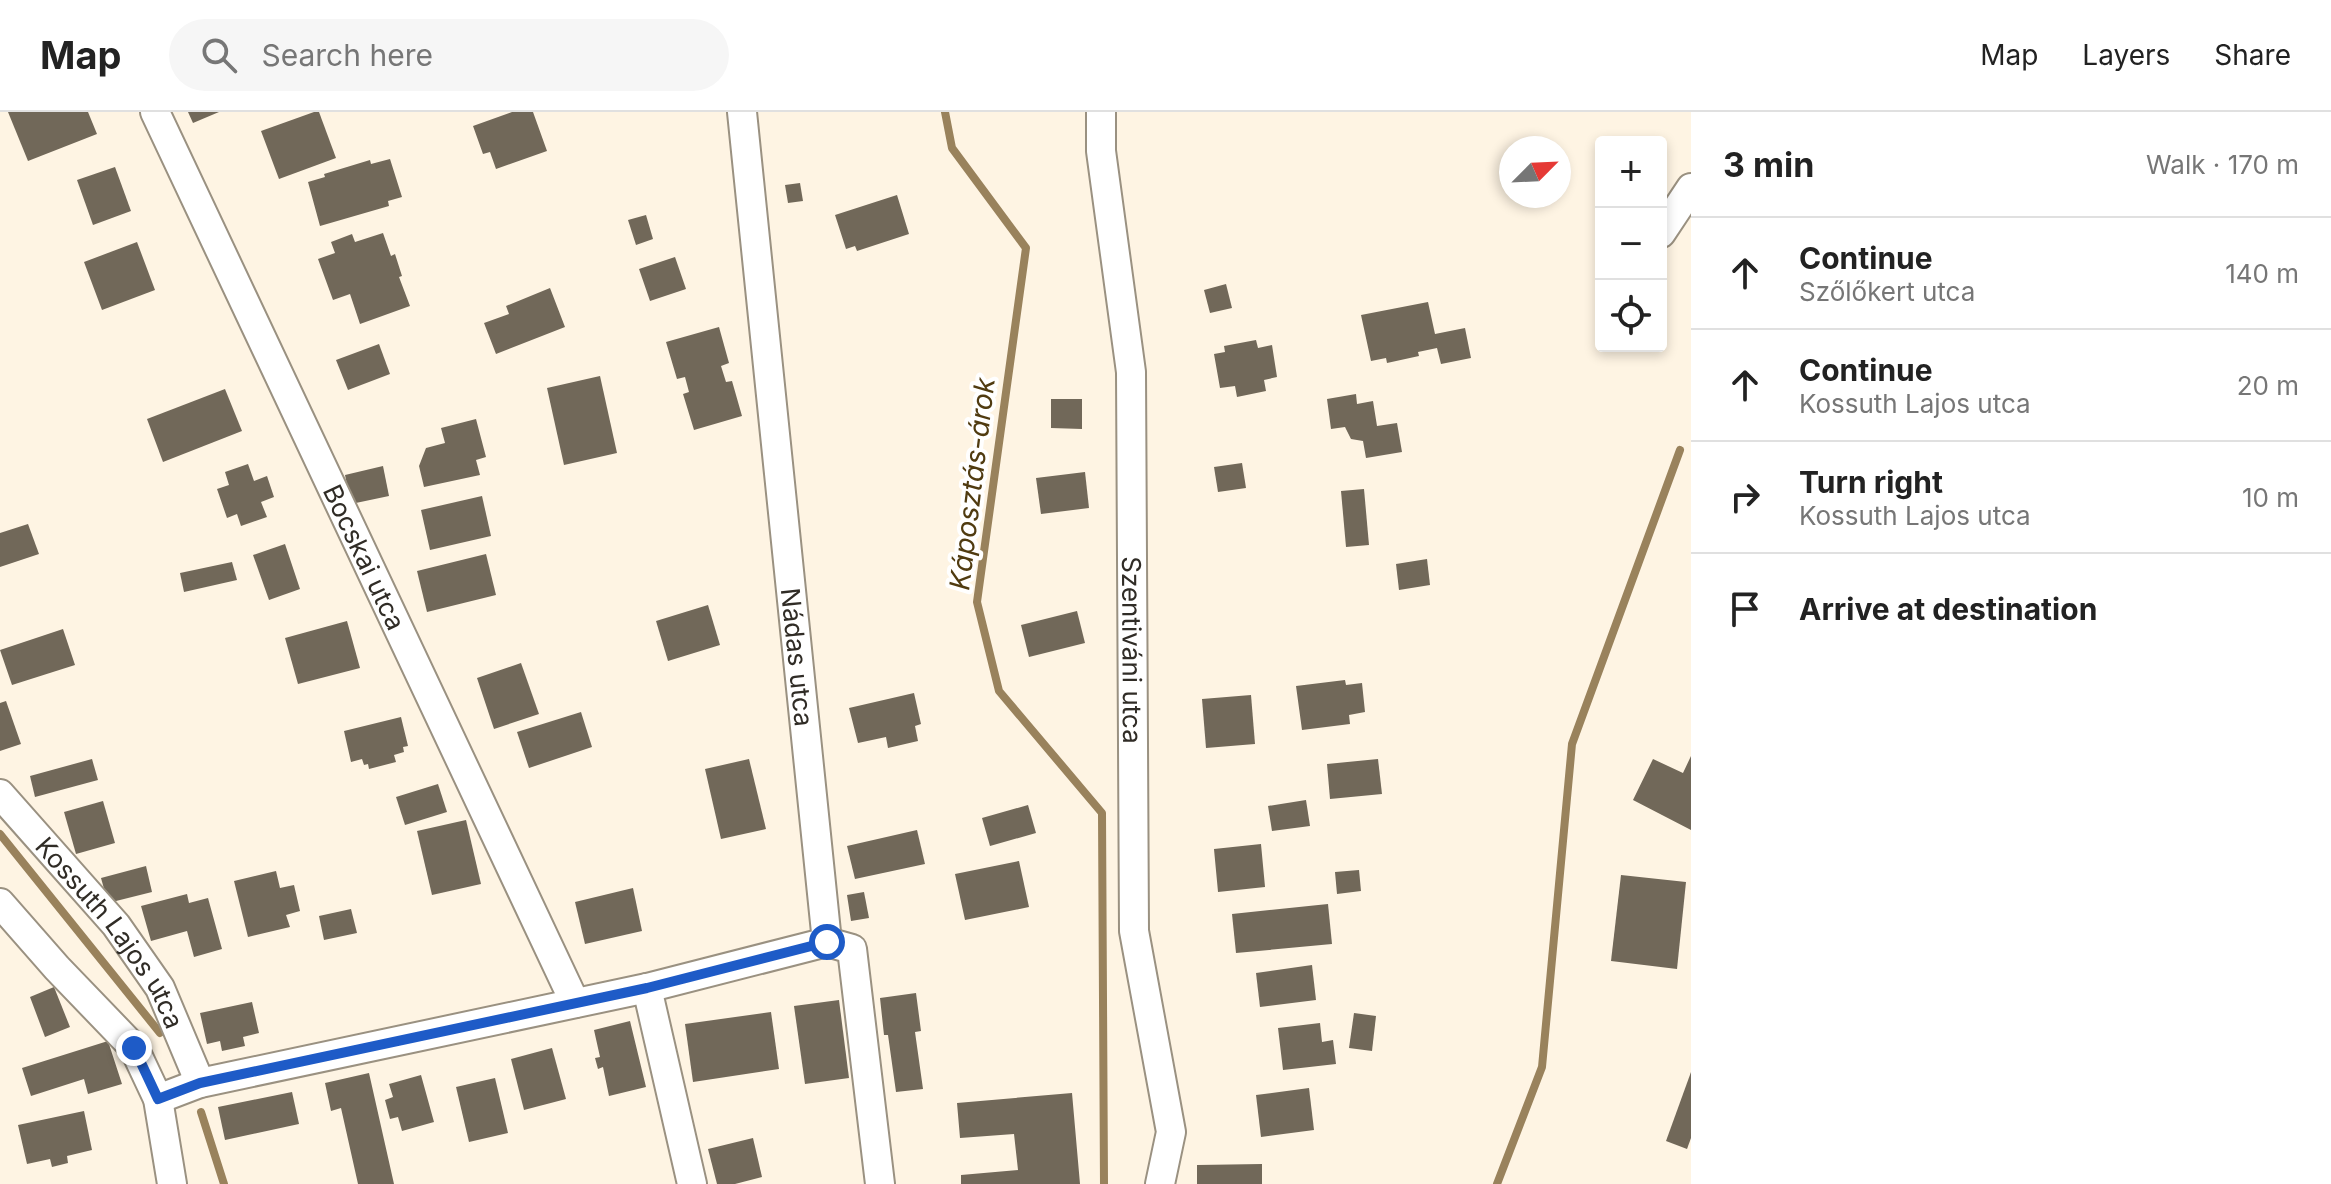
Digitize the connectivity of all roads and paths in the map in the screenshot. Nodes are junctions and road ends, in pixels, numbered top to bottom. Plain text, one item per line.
1 (155, 112) edge
2 (742, 112) edge
3 (1101, 112) edge
4 (1691, 188) edge
5 (1667, 224) edge
6 (0, 794) edge
7 (0, 903) edge
8 (827, 942) junction
9 (647, 988) junction
10 (575, 1003) junction
11 (200, 1083) junction
12 (158, 1099) junction
13 (172, 1184) edge
14 (692, 1184) edge
15 (880, 1184) edge
16 (1160, 1184) edge

1 - 10 street, Bocskai utca
2 - 8 street, Nádas utca
3 - 16 street, Szentiváni utca
4 - 5 street
6 - 11 street, Kossuth Lajos utca
7 - 12 street, Kossuth Lajos utca
8 - 9 street
8 - 15 street
9 - 10 street
9 - 14 street
10 - 11 street
11 - 12 street
12 - 13 street, Kossuth Lajos utca

